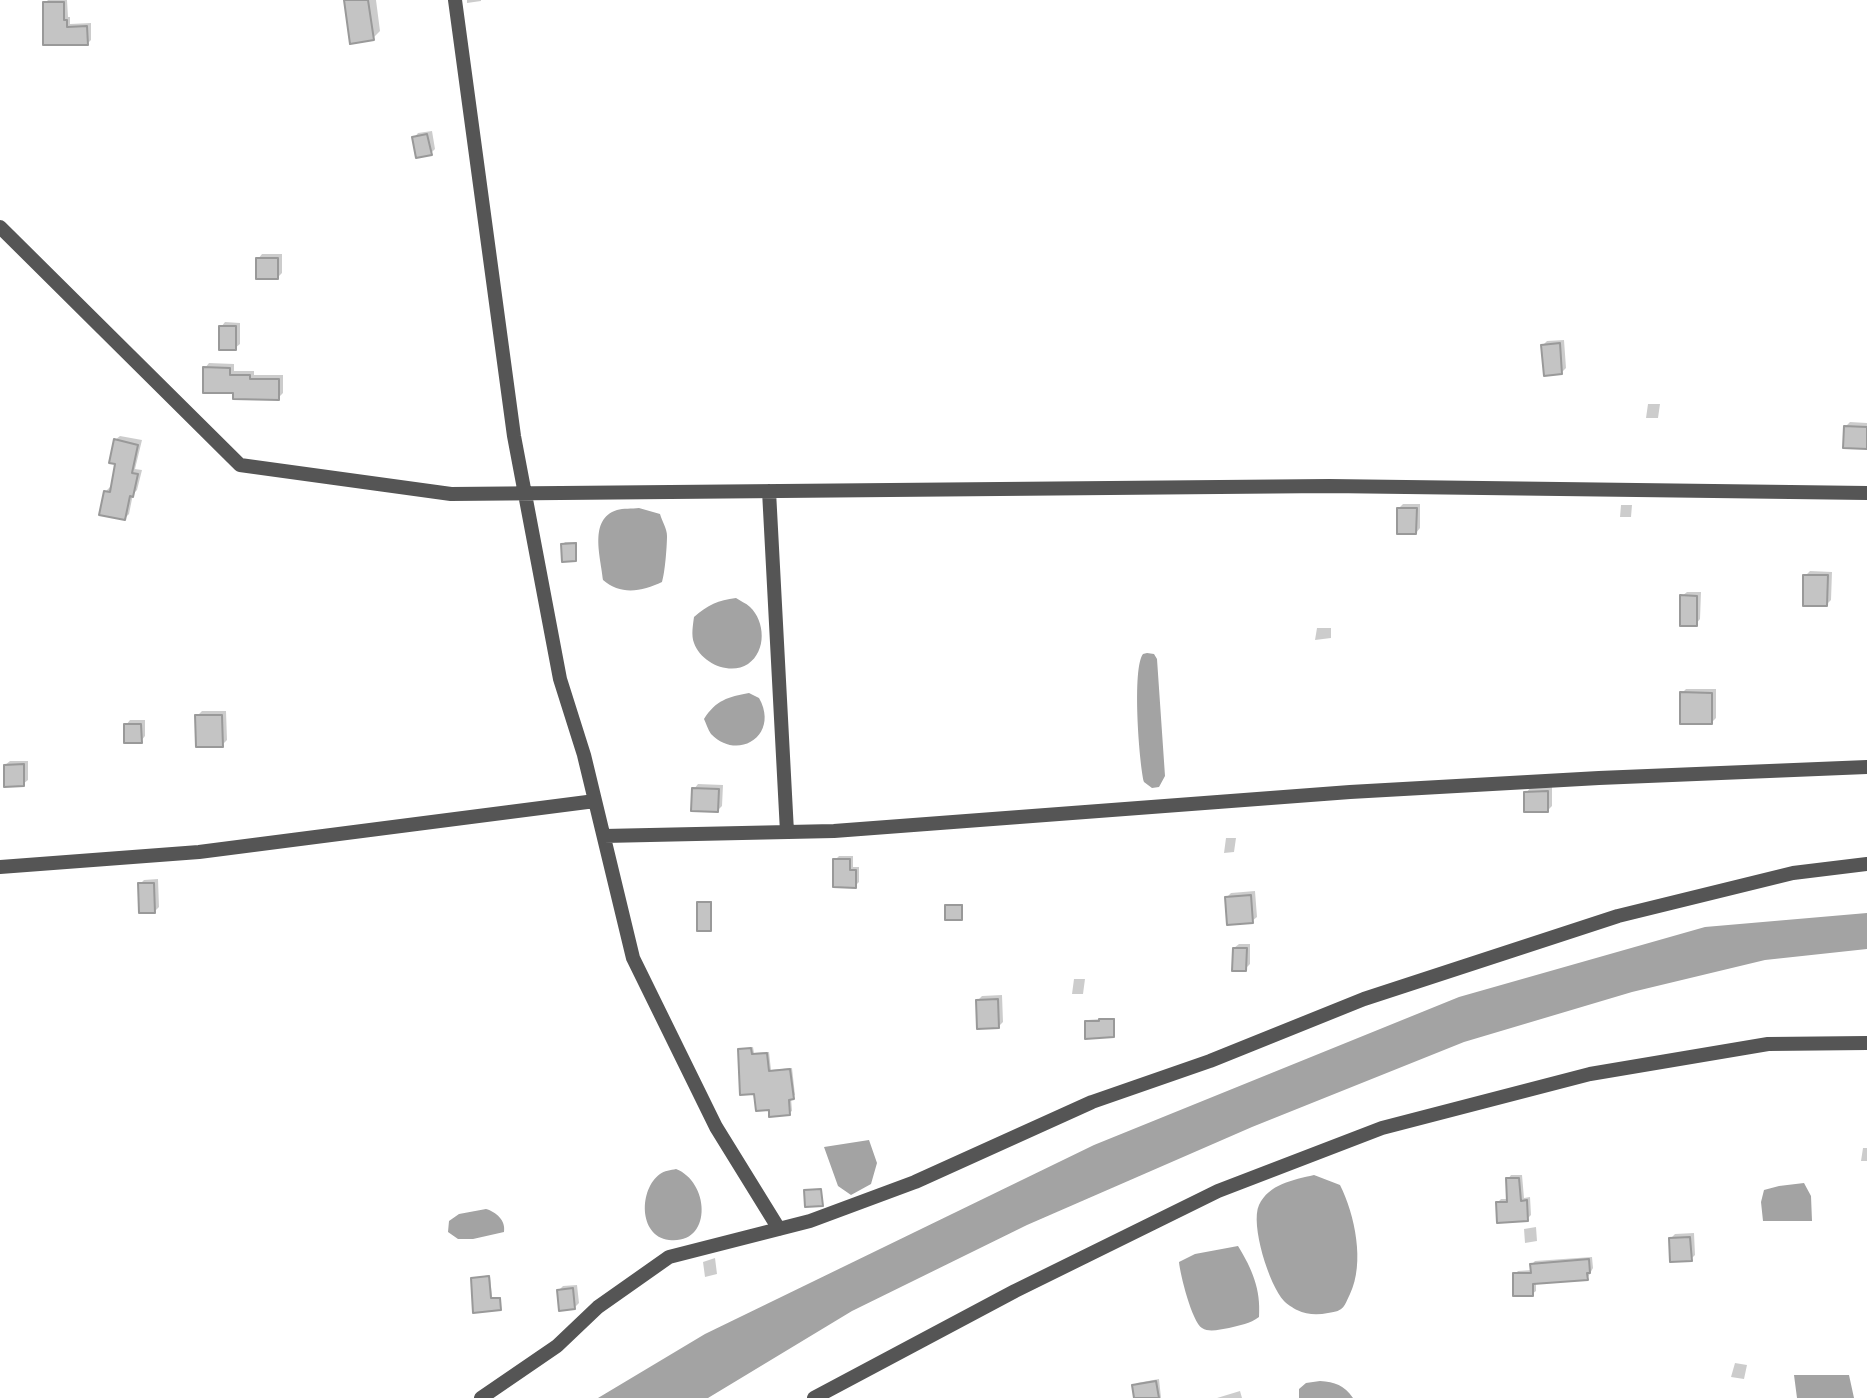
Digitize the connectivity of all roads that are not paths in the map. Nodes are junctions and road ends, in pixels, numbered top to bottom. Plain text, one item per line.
1 (455, 0) edge
2 (0, 227) edge
3 (769, 491) junction
4 (524, 493) junction
5 (1867, 493) edge
6 (1867, 767) edge
7 (595, 801) junction
8 (787, 832) junction
9 (604, 836) junction
10 (1867, 864) edge
11 (0, 867) edge
12 (1867, 1043) edge
13 (779, 1229) junction
14 (481, 1398) edge
15 (814, 1398) edge

1 - 4 street
2 - 4 street
3 - 4 street
3 - 5 street
3 - 8 street
4 - 7 street
6 - 8 street
7 - 9 street
7 - 11 street
8 - 9 street
9 - 13 street
10 - 13 street
12 - 15 street
13 - 14 street

